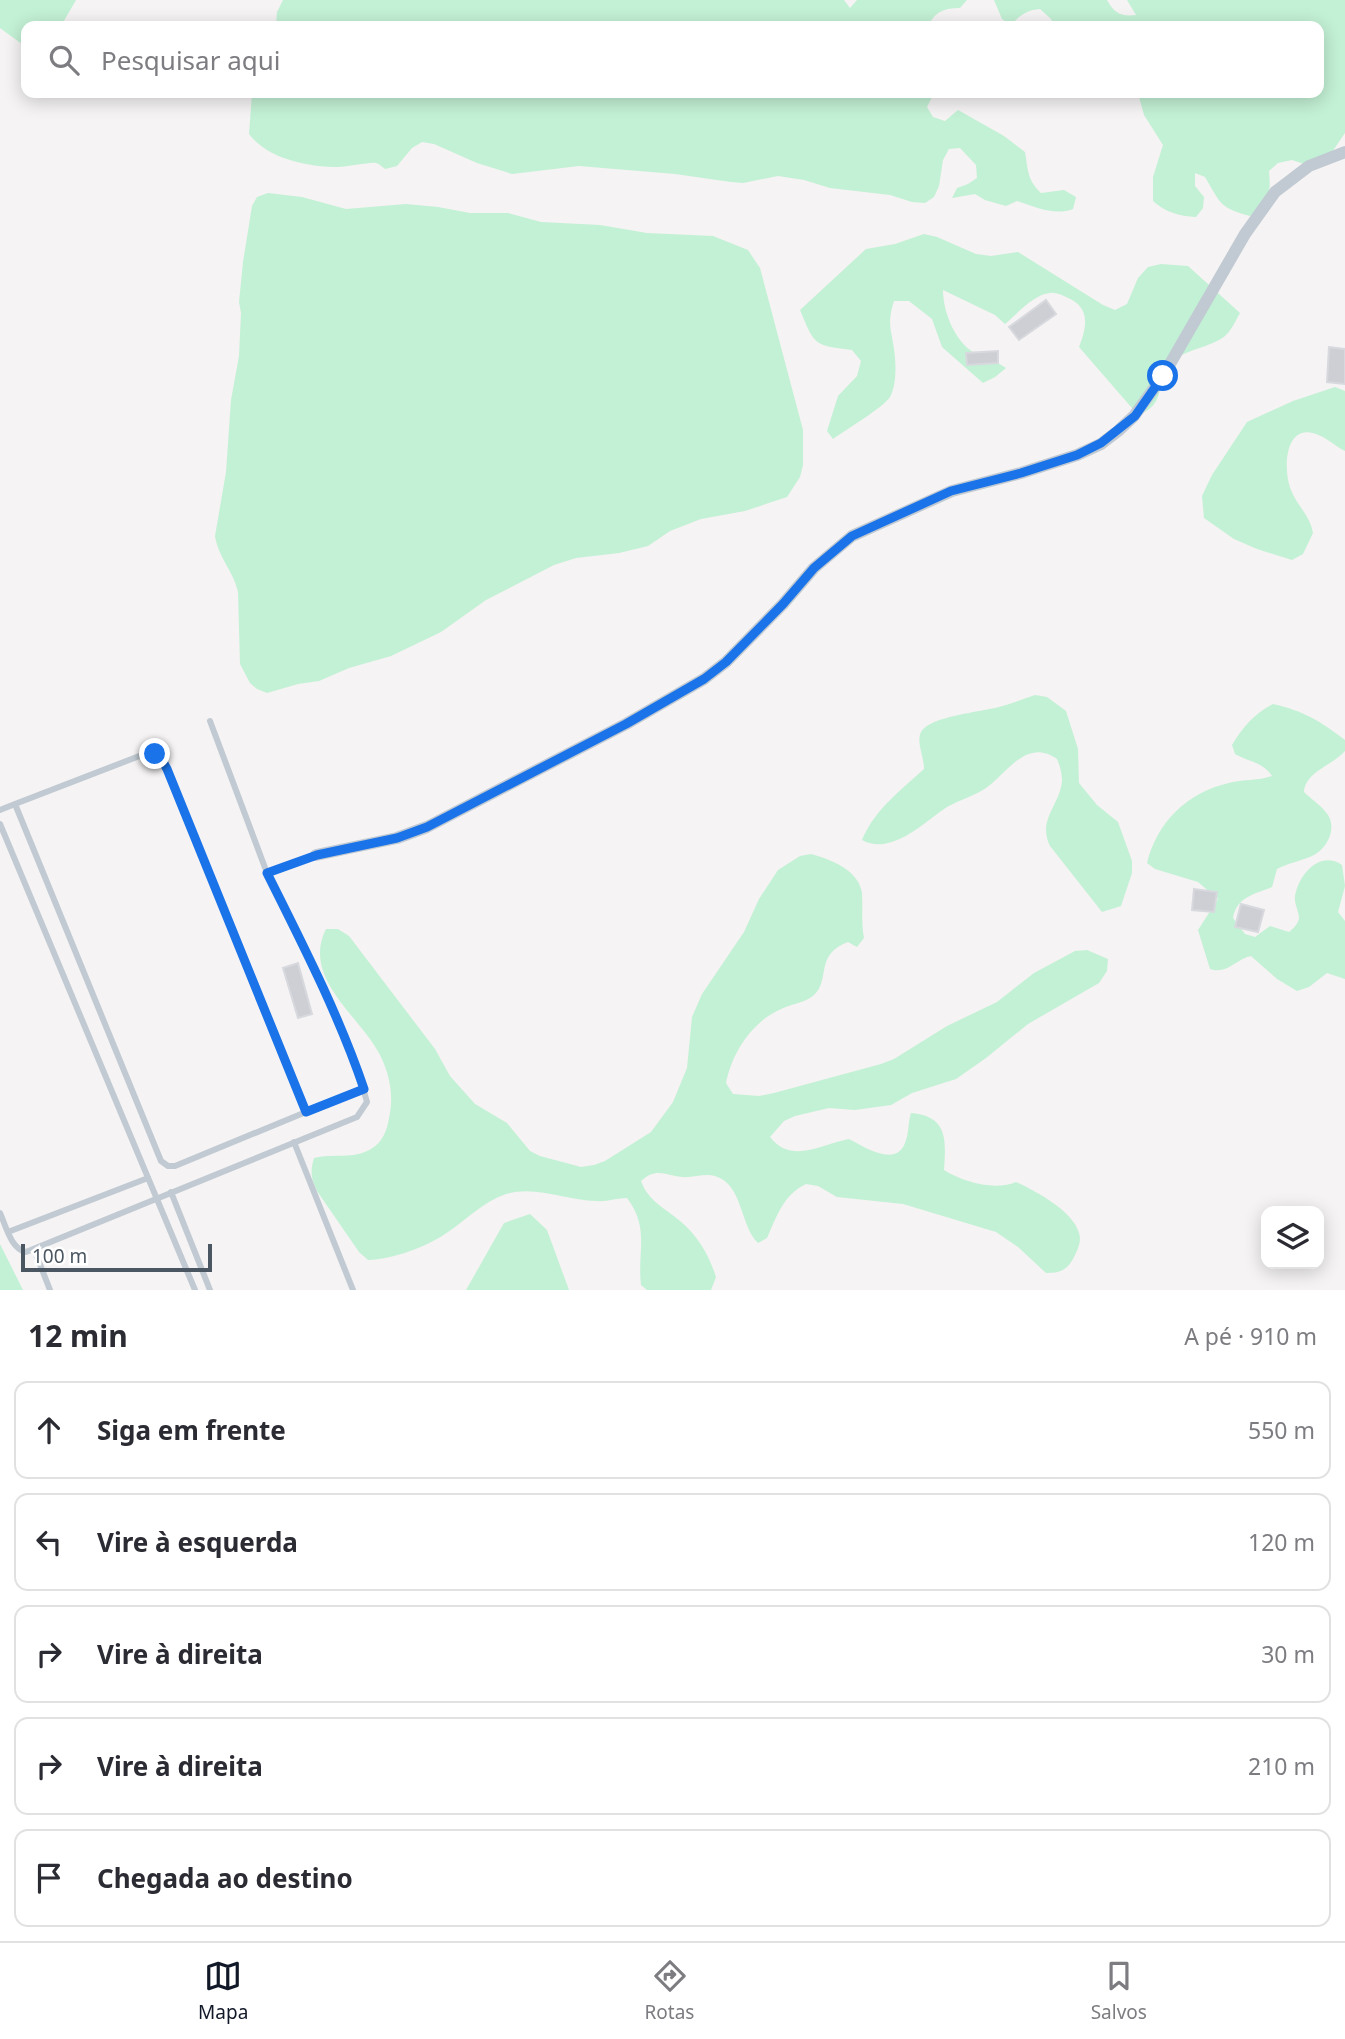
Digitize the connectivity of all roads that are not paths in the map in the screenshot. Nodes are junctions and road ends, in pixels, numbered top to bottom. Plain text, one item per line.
1 (1345, 152) edge
2 (210, 721) dead end
3 (15, 804) junction
4 (0, 810) edge
5 (0, 824) edge
6 (317, 855) joint
7 (267, 873) junction
8 (364, 1089) junction
9 (306, 1112) junction
10 (294, 1142) junction
11 (148, 1178) junction
12 (171, 1192) junction
13 (157, 1198) junction
14 (0, 1213) edge
15 (8, 1232) junction
16 (34, 1249) junction
17 (50, 1290) edge
18 (195, 1290) edge
19 (210, 1290) edge
20 (353, 1290) edge

1 - 6 street
2 - 7 lane
3 - 4 lane
3 - 9 lane
3 - 9 lane
5 - 11 lane
6 - 7 lane
7 - 8 lane
8 - 9 lane
8 - 10 lane
10 - 12 lane
10 - 20 lane
11 - 13 lane
11 - 15 lane
12 - 13 lane
12 - 19 lane
13 - 16 lane
13 - 18 lane
14 - 15 lane
15 - 16 lane
16 - 17 lane

